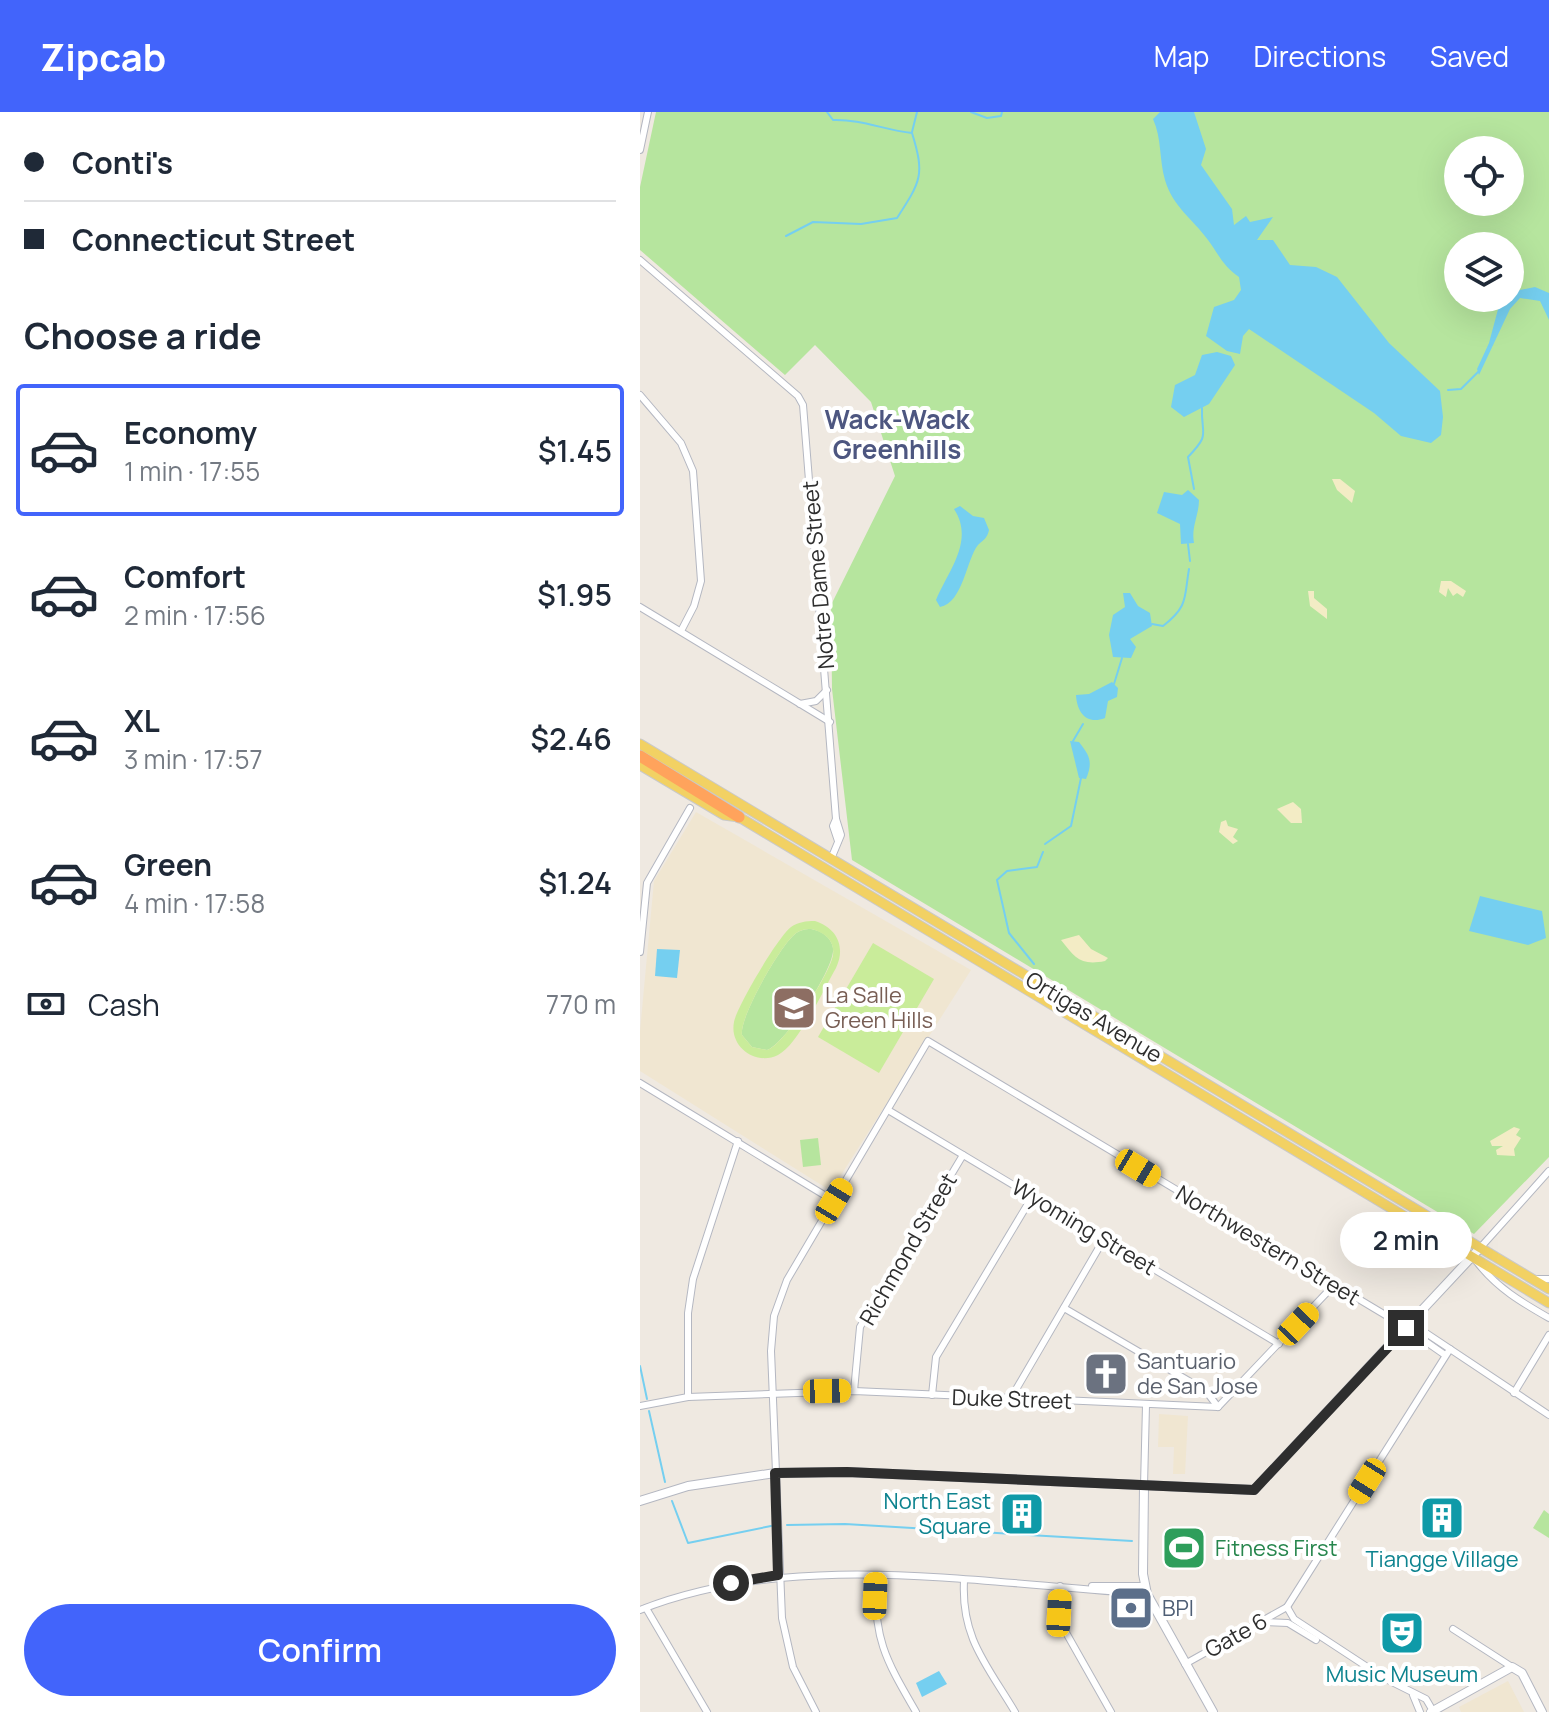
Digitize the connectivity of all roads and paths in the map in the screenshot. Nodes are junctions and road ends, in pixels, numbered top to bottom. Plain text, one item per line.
1 (648, 112) edge
2 (640, 150) edge
3 (640, 260) edge
4 (640, 395) edge
5 (640, 607) edge
6 (681, 631) junction
7 (827, 690) junction
8 (800, 704) junction
9 (830, 722) junction
10 (640, 744) edge
11 (640, 756) edge
12 (640, 765) edge
13 (690, 808) dead end
14 (739, 817) junction
15 (831, 859) junction
16 (643, 881) edge
17 (640, 952) edge
18 (640, 1083) edge
19 (888, 1110) junction
20 (738, 1141) junction
21 (963, 1155) junction
22 (1548, 1173) edge
23 (1032, 1197) junction
24 (834, 1201) junction
25 (1104, 1239) junction
26 (1480, 1248) junction
27 (1472, 1256) junction
28 (1532, 1279) junction
29 (1549, 1279) edge
30 (1334, 1285) junction
31 (1549, 1289) edge
32 (1549, 1303) edge
33 (1064, 1308) junction
34 (1549, 1318) edge
35 (1405, 1326) junction
36 (1549, 1335) edge
37 (1279, 1344) junction
38 (1448, 1352) junction
39 (854, 1391) junction
40 (773, 1393) junction
41 (1514, 1393) junction
42 (932, 1395) junction
43 (688, 1397) junction
44 (1010, 1398) junction
45 (1146, 1405) junction
46 (640, 1406) edge
47 (1218, 1407) junction
48 (1549, 1415) edge
49 (775, 1473) junction
50 (1144, 1486) junction
51 (640, 1501) edge
52 (778, 1575) junction
53 (876, 1577) junction
54 (964, 1581) junction
55 (1060, 1586) junction
56 (1146, 1590) junction
57 (1287, 1607) junction
58 (643, 1609) edge
59 (1259, 1622) junction
60 (1453, 1629) dead end
61 (1316, 1640) dead end
62 (1493, 1654) junction
63 (1185, 1664) junction
64 (1512, 1667) junction
65 (1501, 1671) junction
66 (1413, 1695) junction
67 (707, 1712) edge
68 (816, 1712) edge
69 (916, 1712) edge
70 (1015, 1712) edge
71 (1111, 1712) edge
72 (1213, 1712) edge
73 (1420, 1712) edge
74 (1432, 1712) edge
75 (1542, 1712) edge

1 - 2 street
3 - 7 street, Notre Dame Street
4 - 6 street
5 - 6 street
6 - 8 street
7 - 8 street
7 - 9 street, Notre Dame Street
8 - 9 street
9 - 15 street, Notre Dame Street
10 - 15 main road, Ortigas Avenue
11 - 14 highway
12 - 14 main road, Ortigas Avenue
13 - 16 street
14 - 27 main road, Ortigas Avenue
15 - 26 main road, Ortigas Avenue
16 - 17 street
18 - 20 street
19 - 21 street, Wyoming Street
19 - 24 street
19 - 30 street, Northwestern Street
20 - 24 street
20 - 43 street
21 - 23 street, Wyoming Street
21 - 39 street, Richmond Street
22 - 26 street
23 - 25 street, Wyoming Street
23 - 42 street
24 - 40 street
25 - 33 street
25 - 37 street, Wyoming Street
26 - 27 street
26 - 28 main road, Ortigas Avenue
27 - 32 main road, Ortigas Avenue
27 - 34 street
27 - 35 street
28 - 29 street
28 - 31 main road, Ortigas Avenue
30 - 35 street, Northwestern Street
30 - 37 street
33 - 44 street
33 - 47 street
35 - 38 street, Northwestern Street
35 - 50 street
36 - 41 street
37 - 47 street
38 - 41 street, Northwestern Street
38 - 57 street
39 - 40 street, Duke Street
39 - 42 street, Duke Street
40 - 43 street, Duke Street
40 - 49 street
41 - 48 street, Northwestern Street
42 - 44 street, Duke Street
43 - 46 street, Duke Street
44 - 45 street, Duke Street
45 - 47 street, Duke Street
45 - 50 street
49 - 50 street
49 - 51 street
49 - 52 street
50 - 56 street
52 - 53 street
52 - 58 street
52 - 68 street
53 - 54 street
53 - 69 street
54 - 55 street
54 - 70 street
55 - 56 street
55 - 71 street
56 - 63 street
57 - 59 street, Gate 6
57 - 66 street
58 - 67 street
59 - 61 street
59 - 63 street, Gate 6
60 - 62 street
62 - 64 street
62 - 65 street
63 - 72 street
64 - 65 street
64 - 75 street
65 - 74 street
66 - 73 street
66 - 74 street

